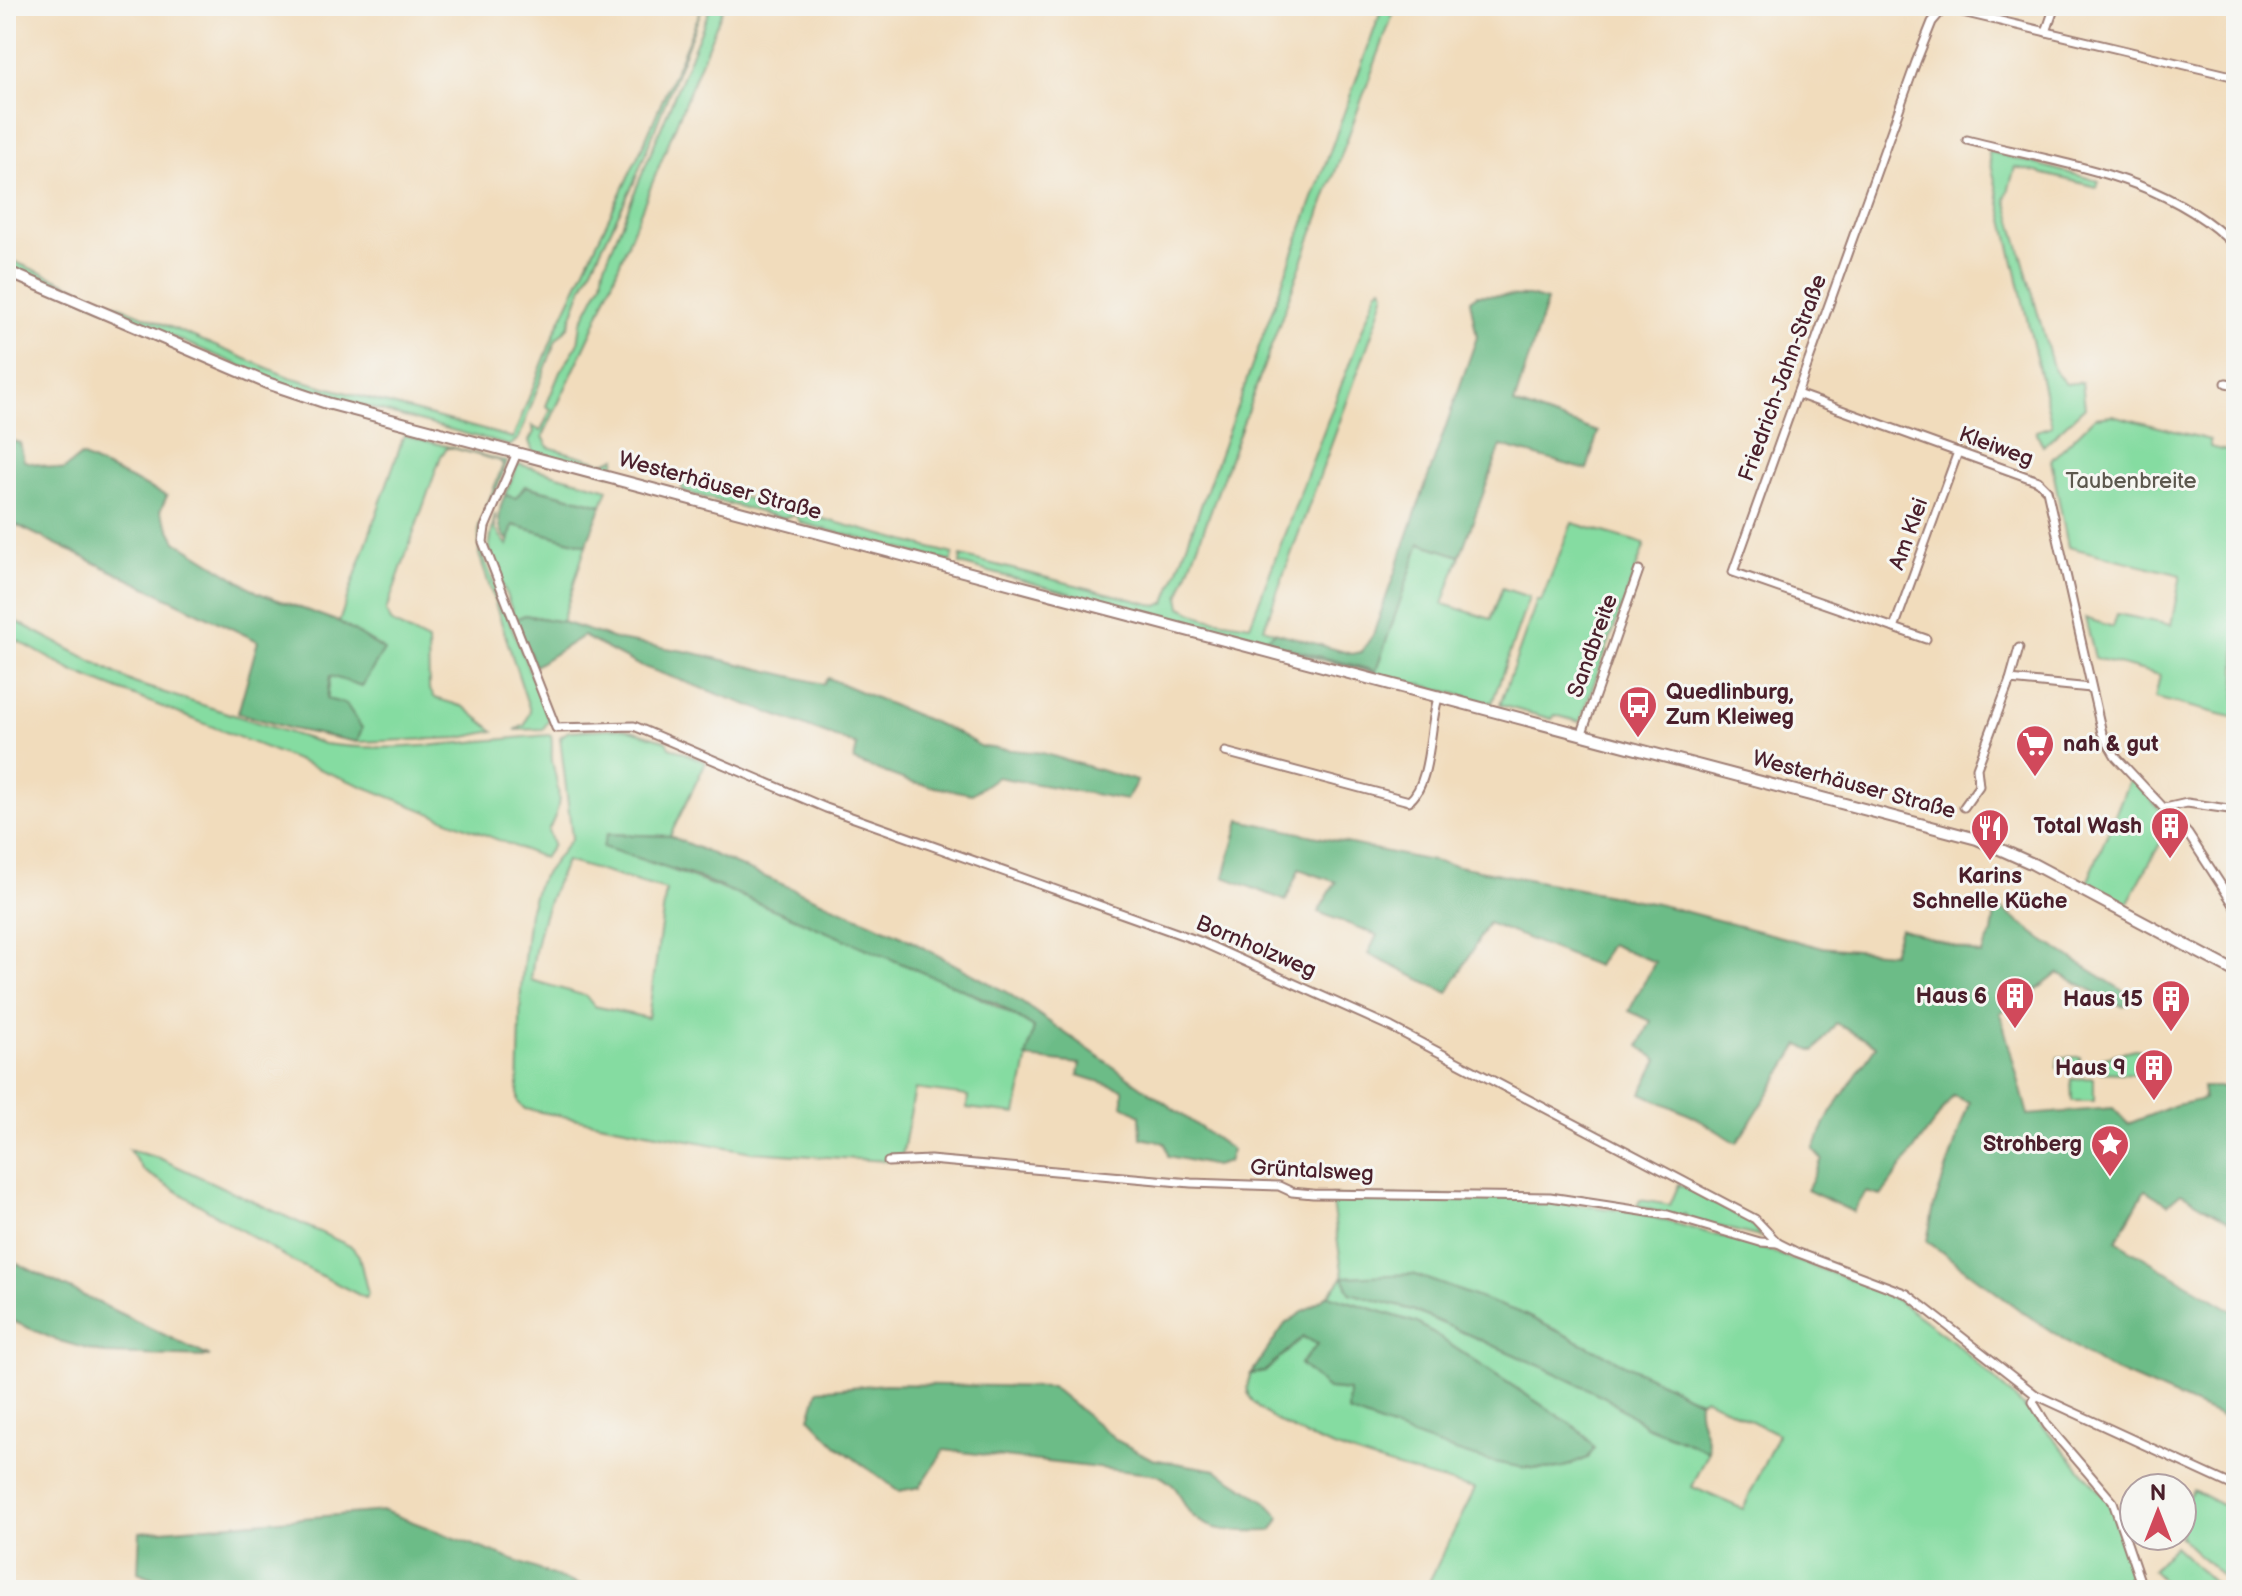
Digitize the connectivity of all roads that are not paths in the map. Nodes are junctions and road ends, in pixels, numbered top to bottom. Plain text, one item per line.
1 (2055, 6) edge
2 (1941, 7) edge
3 (2046, 32) junction
4 (2236, 77) edge
5 (1967, 140) dead end
6 (2236, 247) edge
7 (6, 271) edge
8 (2226, 383) dead end
9 (2236, 385) edge
10 (1797, 394) junction
11 (1958, 452) junction
12 (517, 453) junction
13 (1639, 570) dead end
14 (1894, 628) junction
15 (1926, 639) dead end
16 (2019, 648) dead end
17 (2010, 680) junction
18 (2091, 688) junction
19 (1439, 695) junction
20 (1582, 733) junction
21 (1225, 752) dead end
22 (1964, 807) dead end
23 (2165, 808) junction
24 (2236, 810) edge
25 (2236, 908) edge
26 (2236, 972) edge
27 (888, 1162) dead end
28 (1778, 1243) junction
29 (2036, 1395) junction
30 (2236, 1487) edge
31 (2143, 1590) edge

1 - 3 street
2 - 3 street
2 - 10 street, Friedrich-Jahn-Straße
3 - 4 street
5 - 6 street
7 - 12 main road, Westerhäuser Straße
8 - 9 street
10 - 11 street, Kleiweg
10 - 14 street, Friedrich-Jahn-Straße
11 - 14 street, Am Klei
11 - 18 street, Kleiweg
12 - 19 main road, Westerhäuser Straße
12 - 28 street, Bornholzweg
13 - 20 street, Sandbreite
14 - 15 street, Friedrich-Jahn-Straße
16 - 17 street
17 - 18 street
17 - 22 street
18 - 23 street, Kleiweg
19 - 20 main road, Westerhäuser Straße
19 - 21 street
20 - 26 main road, Westerhäuser Straße
23 - 24 street
23 - 25 street, Kleiweg
27 - 28 street, Grüntalsweg
28 - 29 street, Bornholzweg
29 - 30 street, Bornholzweg
29 - 31 street

